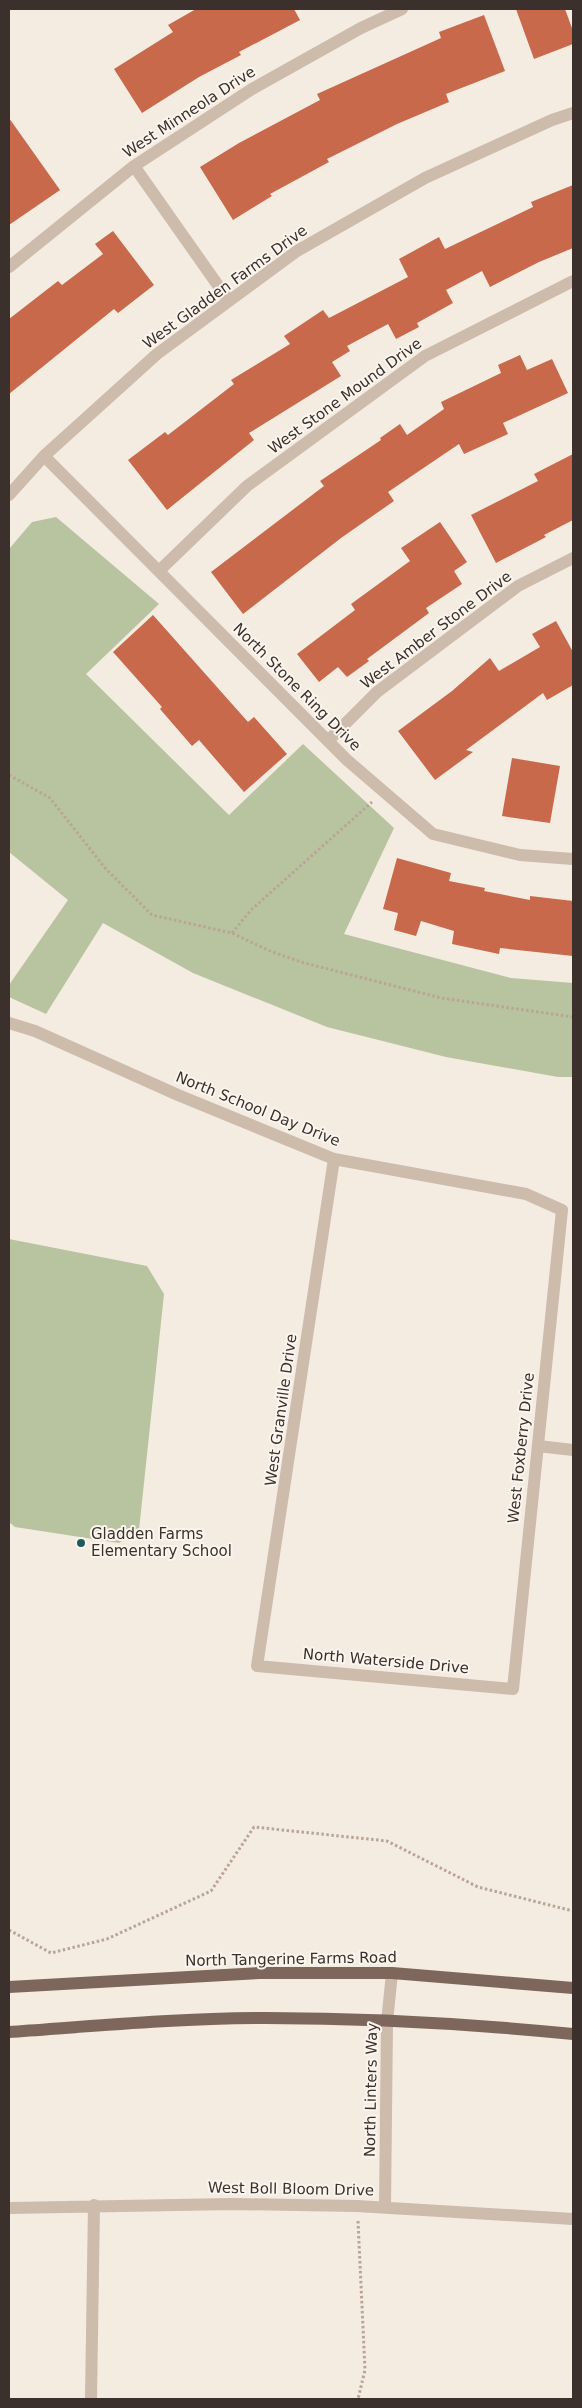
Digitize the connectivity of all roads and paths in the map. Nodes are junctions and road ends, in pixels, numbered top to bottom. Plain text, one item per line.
1 (402, 9) edge
2 (573, 113) edge
3 (134, 166) junction
4 (9, 267) edge
5 (573, 281) edge
6 (229, 301) junction
7 (44, 456) junction
8 (9, 495) edge
9 (573, 558) edge
10 (159, 571) junction
11 (328, 741) junction
12 (9, 775) edge
13 (384, 792) junction
14 (573, 859) edge
15 (232, 933) junction
16 (573, 1017) edge
17 (9, 1023) edge
18 (334, 1159) junction
19 (562, 1210) joint
20 (538, 1446) junction
21 (573, 1450) edge
22 (257, 1666) joint
23 (513, 1689) joint
24 (573, 1912) edge
25 (9, 1930) edge
26 (392, 1973) junction
27 (9, 1987) edge
28 (573, 1988) edge
29 (387, 2022) junction
30 (9, 2032) edge
31 (573, 2034) edge
32 (94, 2205) junction
33 (357, 2206) junction
34 (385, 2207) junction
35 (9, 2208) edge
36 (573, 2219) edge
37 (91, 2399) edge
38 (358, 2399) edge

1 - 3 street, West Minneola Drive
2 - 6 street, West Gladden Farms Drive
3 - 4 street, West Minneola Drive
3 - 6 street
5 - 10 street, West Stone Mound Drive
6 - 7 street, West Gladden Farms Drive
7 - 8 street, West Gladden Farms Drive
7 - 10 street, North Stone Ring Drive
9 - 11 street, West Amber Stone Drive
10 - 11 street, North Stone Ring Drive
11 - 13 street, North Stone Ring Drive
12 - 15 path
13 - 14 street, North Stone Ring Drive
13 - 15 path
15 - 16 path
17 - 18 street, North School Day Drive
18 - 19 street, North School Day Drive
18 - 22 street, West Granville Drive
19 - 20 street, West Foxberry Drive
20 - 21 street
20 - 23 street, West Foxberry Drive
22 - 23 street, North Waterside Drive
24 - 25 path
26 - 27 main road, North Tangerine Farms Road
26 - 28 main road, North Tangerine Farms Road
26 - 29 street, North Linters Way
29 - 30 main road
29 - 31 main road
29 - 34 street, North Linters Way
32 - 33 street, West Boll Bloom Drive
32 - 35 street, West Boll Bloom Drive
32 - 37 street
33 - 34 street, West Boll Bloom Drive
33 - 38 path
34 - 36 street, West Boll Bloom Drive

